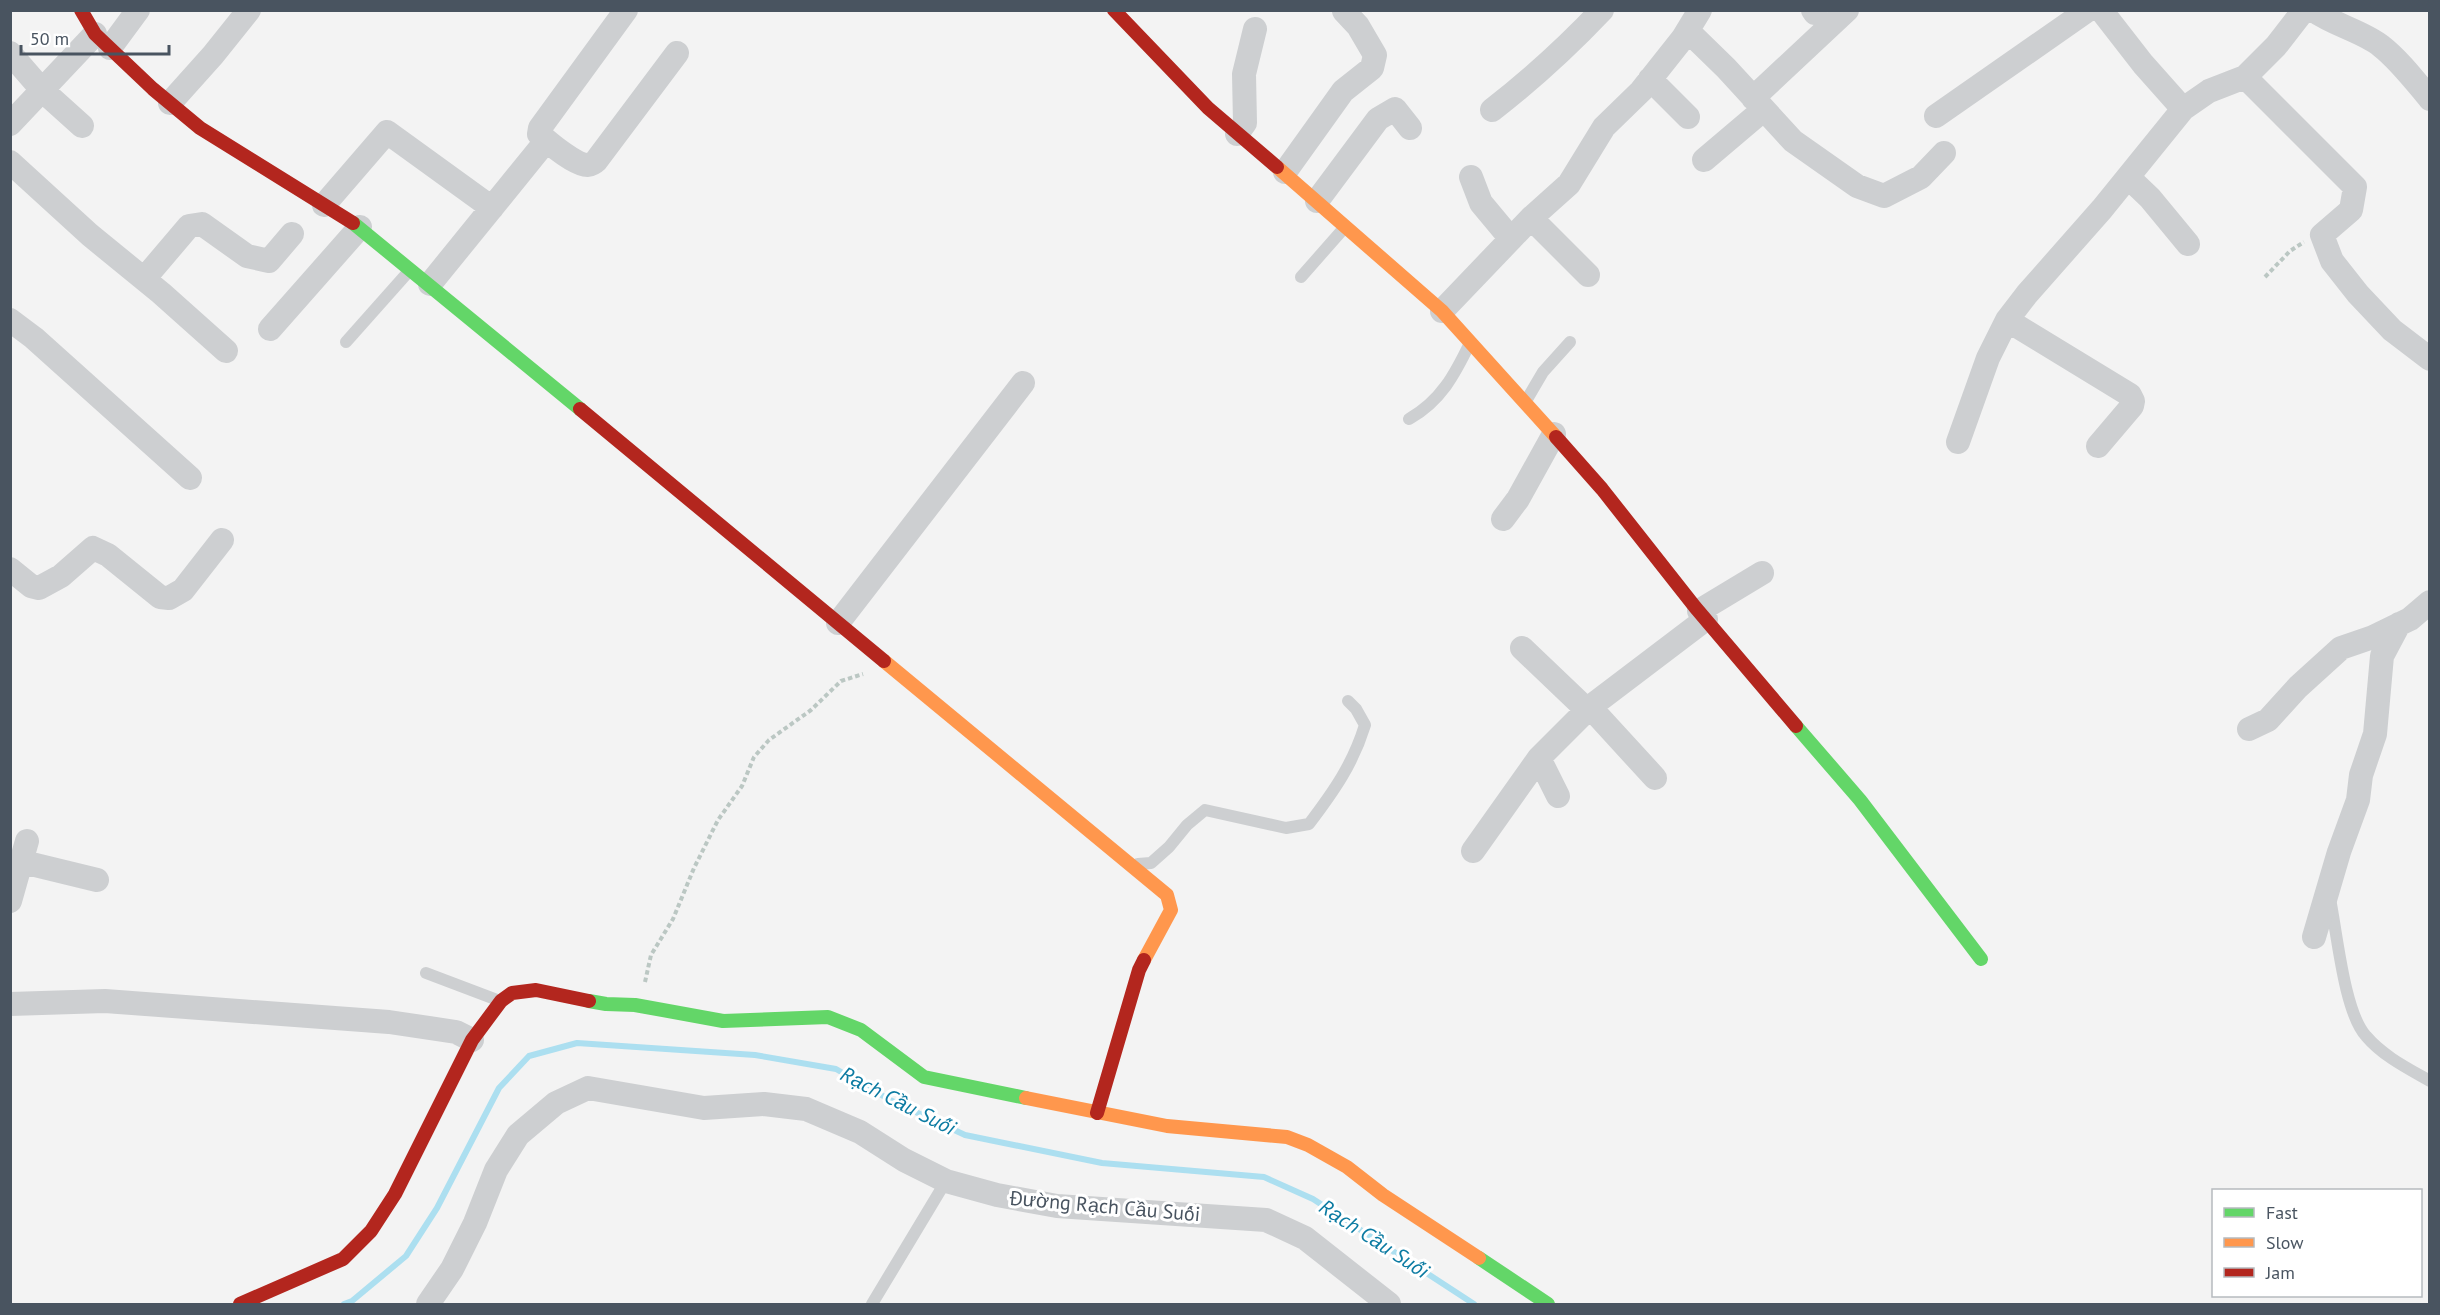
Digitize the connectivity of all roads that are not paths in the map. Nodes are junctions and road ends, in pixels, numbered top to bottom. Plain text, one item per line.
1 (81, 10) edge
2 (138, 10) edge
3 (249, 10) edge
4 (626, 10) edge
5 (1114, 10) edge
6 (1602, 10) edge
7 (1847, 10) edge
8 (2304, 10) edge
9 (2313, 10) edge
10 (1344, 11) edge
11 (2098, 12) edge
12 (1694, 21) edge
13 (1255, 29) dead end
14 (103, 41) junction
15 (10, 53) edge
16 (677, 53) dead end
17 (2245, 77) junction
18 (1650, 79) junction
19 (42, 90) junction
20 (2430, 99) edge
21 (170, 103) junction
22 (1758, 104) junction
23 (2183, 109) junction
24 (1492, 110) dead end
25 (1936, 116) dead end
26 (1688, 117) dead end
27 (10, 124) edge
28 (82, 126) dead end
29 (1410, 128) dead end
30 (1237, 134) junction
31 (546, 141) junction
32 (1944, 153) dead end
33 (1704, 160) dead end
34 (10, 162) edge
35 (1285, 172) junction
36 (1471, 177) dead end
37 (2128, 177) junction
38 (1317, 201) junction
39 (324, 206) junction
40 (492, 208) junction
41 (1531, 218) junction
42 (1346, 226) junction
43 (360, 227) junction
44 (292, 234) dead end
45 (1511, 239) junction
46 (2188, 244) dead end
47 (411, 269) junction
48 (1588, 274) dead end
49 (1301, 277) dead end
50 (144, 279) junction
51 (430, 284) junction
52 (1442, 311) junction
53 (10, 320) edge
54 (2007, 320) junction
55 (270, 329) dead end
56 (346, 342) dead end
57 (1471, 342) junction
58 (1570, 342) dead end
59 (226, 351) dead end
60 (2430, 359) edge
61 (1023, 383) dead end
62 (1525, 402) junction
63 (1409, 419) dead end
64 (1554, 434) junction
65 (1958, 442) dead end
66 (2098, 446) dead end
67 (190, 478) dead end
68 (1503, 519) dead end
69 (222, 540) dead end
70 (10, 569) edge
71 (1762, 573) dead end
72 (2430, 602) edge
73 (1703, 615) junction
74 (838, 622) junction
75 (2399, 624) junction
76 (1522, 648) dead end
77 (1348, 700) dead end
78 (1588, 709) junction
79 (2249, 729) dead end
80 (1539, 758) junction
81 (1655, 778) dead end
82 (1558, 796) dead end
83 (1473, 851) dead end
84 (1131, 864) junction
85 (97, 880) dead end
86 (2328, 889) junction
87 (10, 901) edge
88 (2314, 937) dead end
89 (1981, 959) dead end
90 (426, 972) dead end
91 (501, 1001) junction
92 (10, 1004) edge
93 (472, 1040) junction
94 (2430, 1081) edge
95 (1098, 1113) junction
96 (946, 1181) junction
97 (240, 1305) edge
98 (428, 1305) edge
99 (872, 1305) edge
100 (1389, 1305) edge
101 (1548, 1305) edge

1 - 14 street
2 - 14 street
3 - 21 street
4 - 31 street
5 - 30 street
6 - 24 street
7 - 22 street
8 - 17 street
9 - 20 street
10 - 35 street
11 - 23 street
11 - 25 street
12 - 18 street
12 - 22 street
13 - 30 street
14 - 19 street
14 - 21 street
15 - 19 street
16 - 31 street
17 - 23 street
17 - 60 street
18 - 26 street
18 - 41 street
19 - 27 street
19 - 28 street
21 - 39 street
22 - 32 street
22 - 33 street
23 - 37 street
29 - 38 street
30 - 35 street
31 - 40 street
34 - 50 street
35 - 38 street
36 - 45 street
37 - 46 street
37 - 54 street
38 - 42 street
39 - 40 street
39 - 43 street
40 - 51 street
41 - 45 street
41 - 48 street
42 - 49 lane
42 - 52 street
43 - 47 street
43 - 55 street
44 - 50 street
45 - 52 street
47 - 51 street
47 - 56 lane
50 - 59 street
51 - 74 street
52 - 57 street
53 - 67 street
54 - 65 street
54 - 66 street
57 - 62 street
57 - 63 lane
58 - 62 lane
61 - 74 street
62 - 64 street
64 - 68 street
64 - 73 street
69 - 70 street
71 - 73 street
72 - 75 street
73 - 78 street
73 - 89 street
74 - 84 street
75 - 79 street
75 - 86 street
76 - 78 street
77 - 84 lane
78 - 80 street
78 - 81 street
80 - 82 street
80 - 83 street
84 - 95 street
85 - 87 street
86 - 88 street
86 - 94 lane
90 - 91 lane
91 - 93 street
91 - 95 street
92 - 93 street
93 - 97 street
95 - 101 street
96 - 98 street, Đường Rạch Cầu Suối
96 - 99 lane
96 - 100 street, Đường Rạch Cầu Suối

